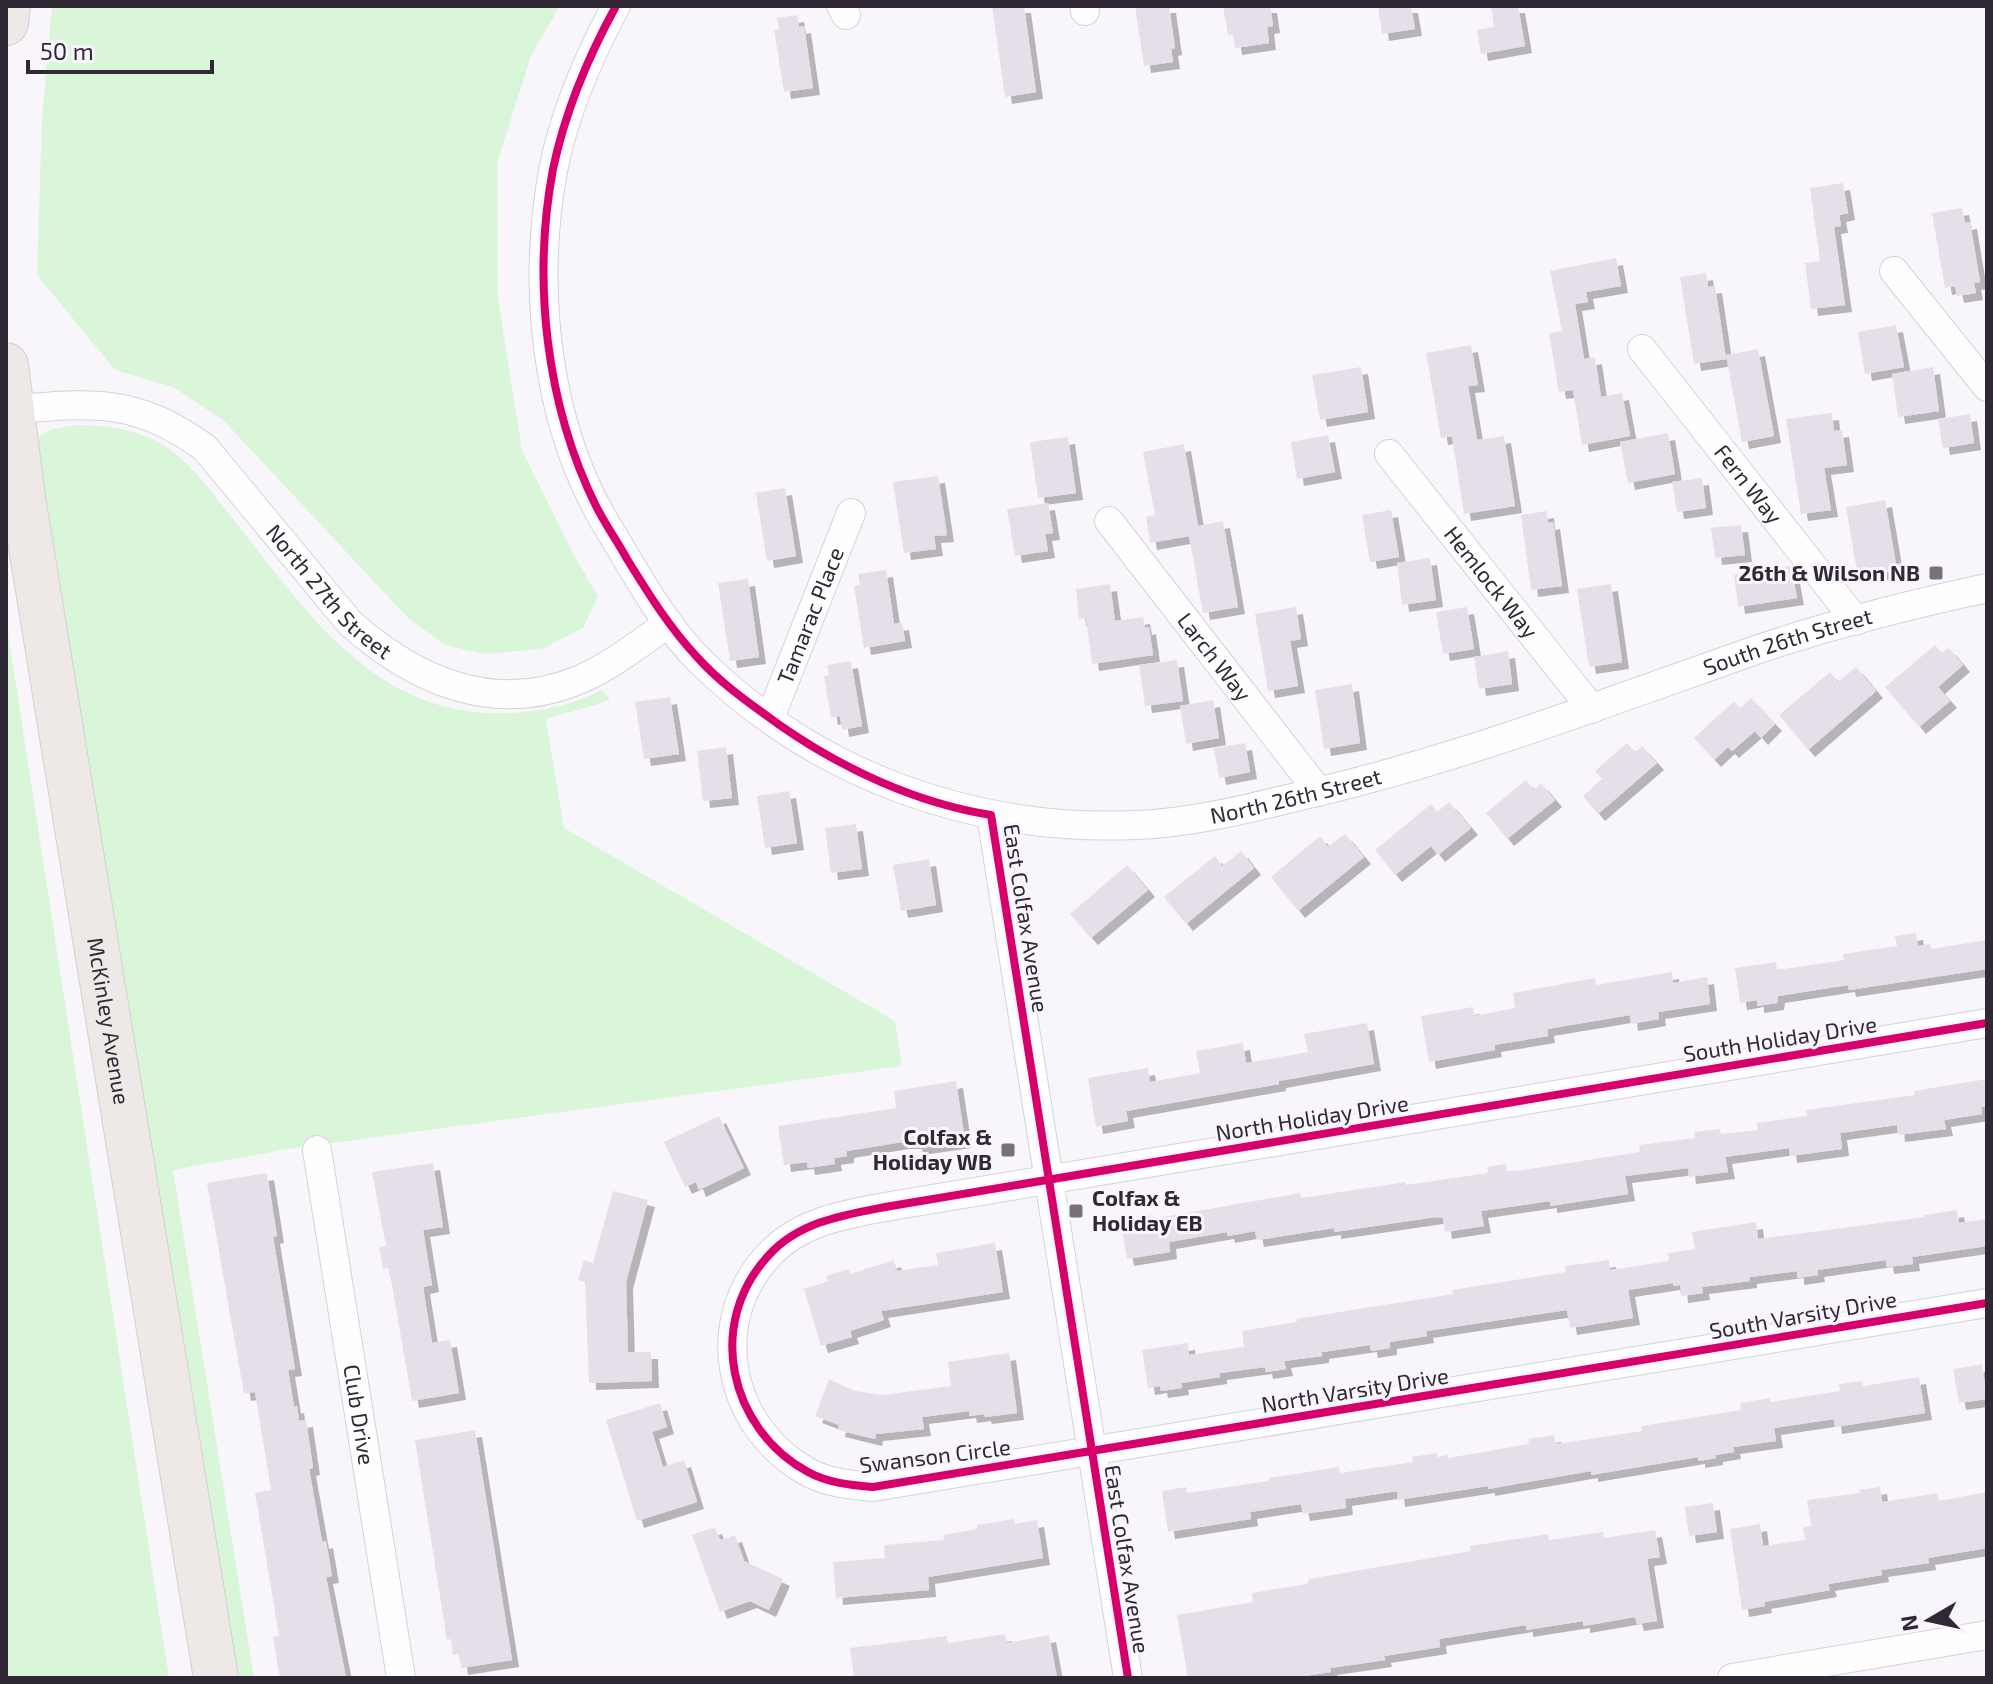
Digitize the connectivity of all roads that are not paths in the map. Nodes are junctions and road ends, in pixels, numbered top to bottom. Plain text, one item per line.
1 (8, 6) edge
2 (616, 6) edge
3 (6, 23) edge
4 (1894, 271) dead end
5 (1642, 349) dead end
6 (6, 365) edge
7 (1987, 387) edge
8 (11, 410) junction
9 (1389, 454) dead end
10 (851, 513) dead end
11 (1109, 521) dead end
12 (1987, 588) edge
13 (1856, 621) junction
14 (669, 623) junction
15 (1592, 709) junction
16 (770, 718) junction
17 (1319, 792) junction
18 (991, 815) junction
19 (1987, 1023) edge
20 (1579, 1091) joint
21 (317, 1150) dead end
22 (1050, 1180) junction
23 (1987, 1303) edge
24 (1625, 1364) joint
25 (1091, 1452) junction
26 (1987, 1635) edge
27 (216, 1678) edge
28 (401, 1678) edge
29 (1128, 1678) edge
30 (1732, 1678) edge

1 - 3 main road
2 - 14 street, East Colfax Avenue
4 - 7 street
5 - 13 street, Fern Way
6 - 8 main road, McKinley Avenue
8 - 14 street, North 27th Street
8 - 27 main road, McKinley Avenue
9 - 15 street, Hemlock Way
10 - 16 street, Tamarac Place
11 - 17 street, Larch Way
12 - 13 street, South 26th Street
13 - 15 street, South 26th Street
14 - 16 street, East Colfax Avenue
15 - 17 street, North 26th Street
16 - 18 street, East Colfax Avenue
17 - 18 street, North 26th Street
18 - 22 street, East Colfax Avenue
19 - 20 street, South Holiday Drive
20 - 22 street, North Holiday Drive
21 - 28 street, Club Drive
22 - 25 street, East Colfax Avenue
22 - 25 street, Swanson Circle
23 - 24 street, South Varsity Drive
24 - 25 street, North Varsity Drive
25 - 29 street, East Colfax Avenue
26 - 30 street

